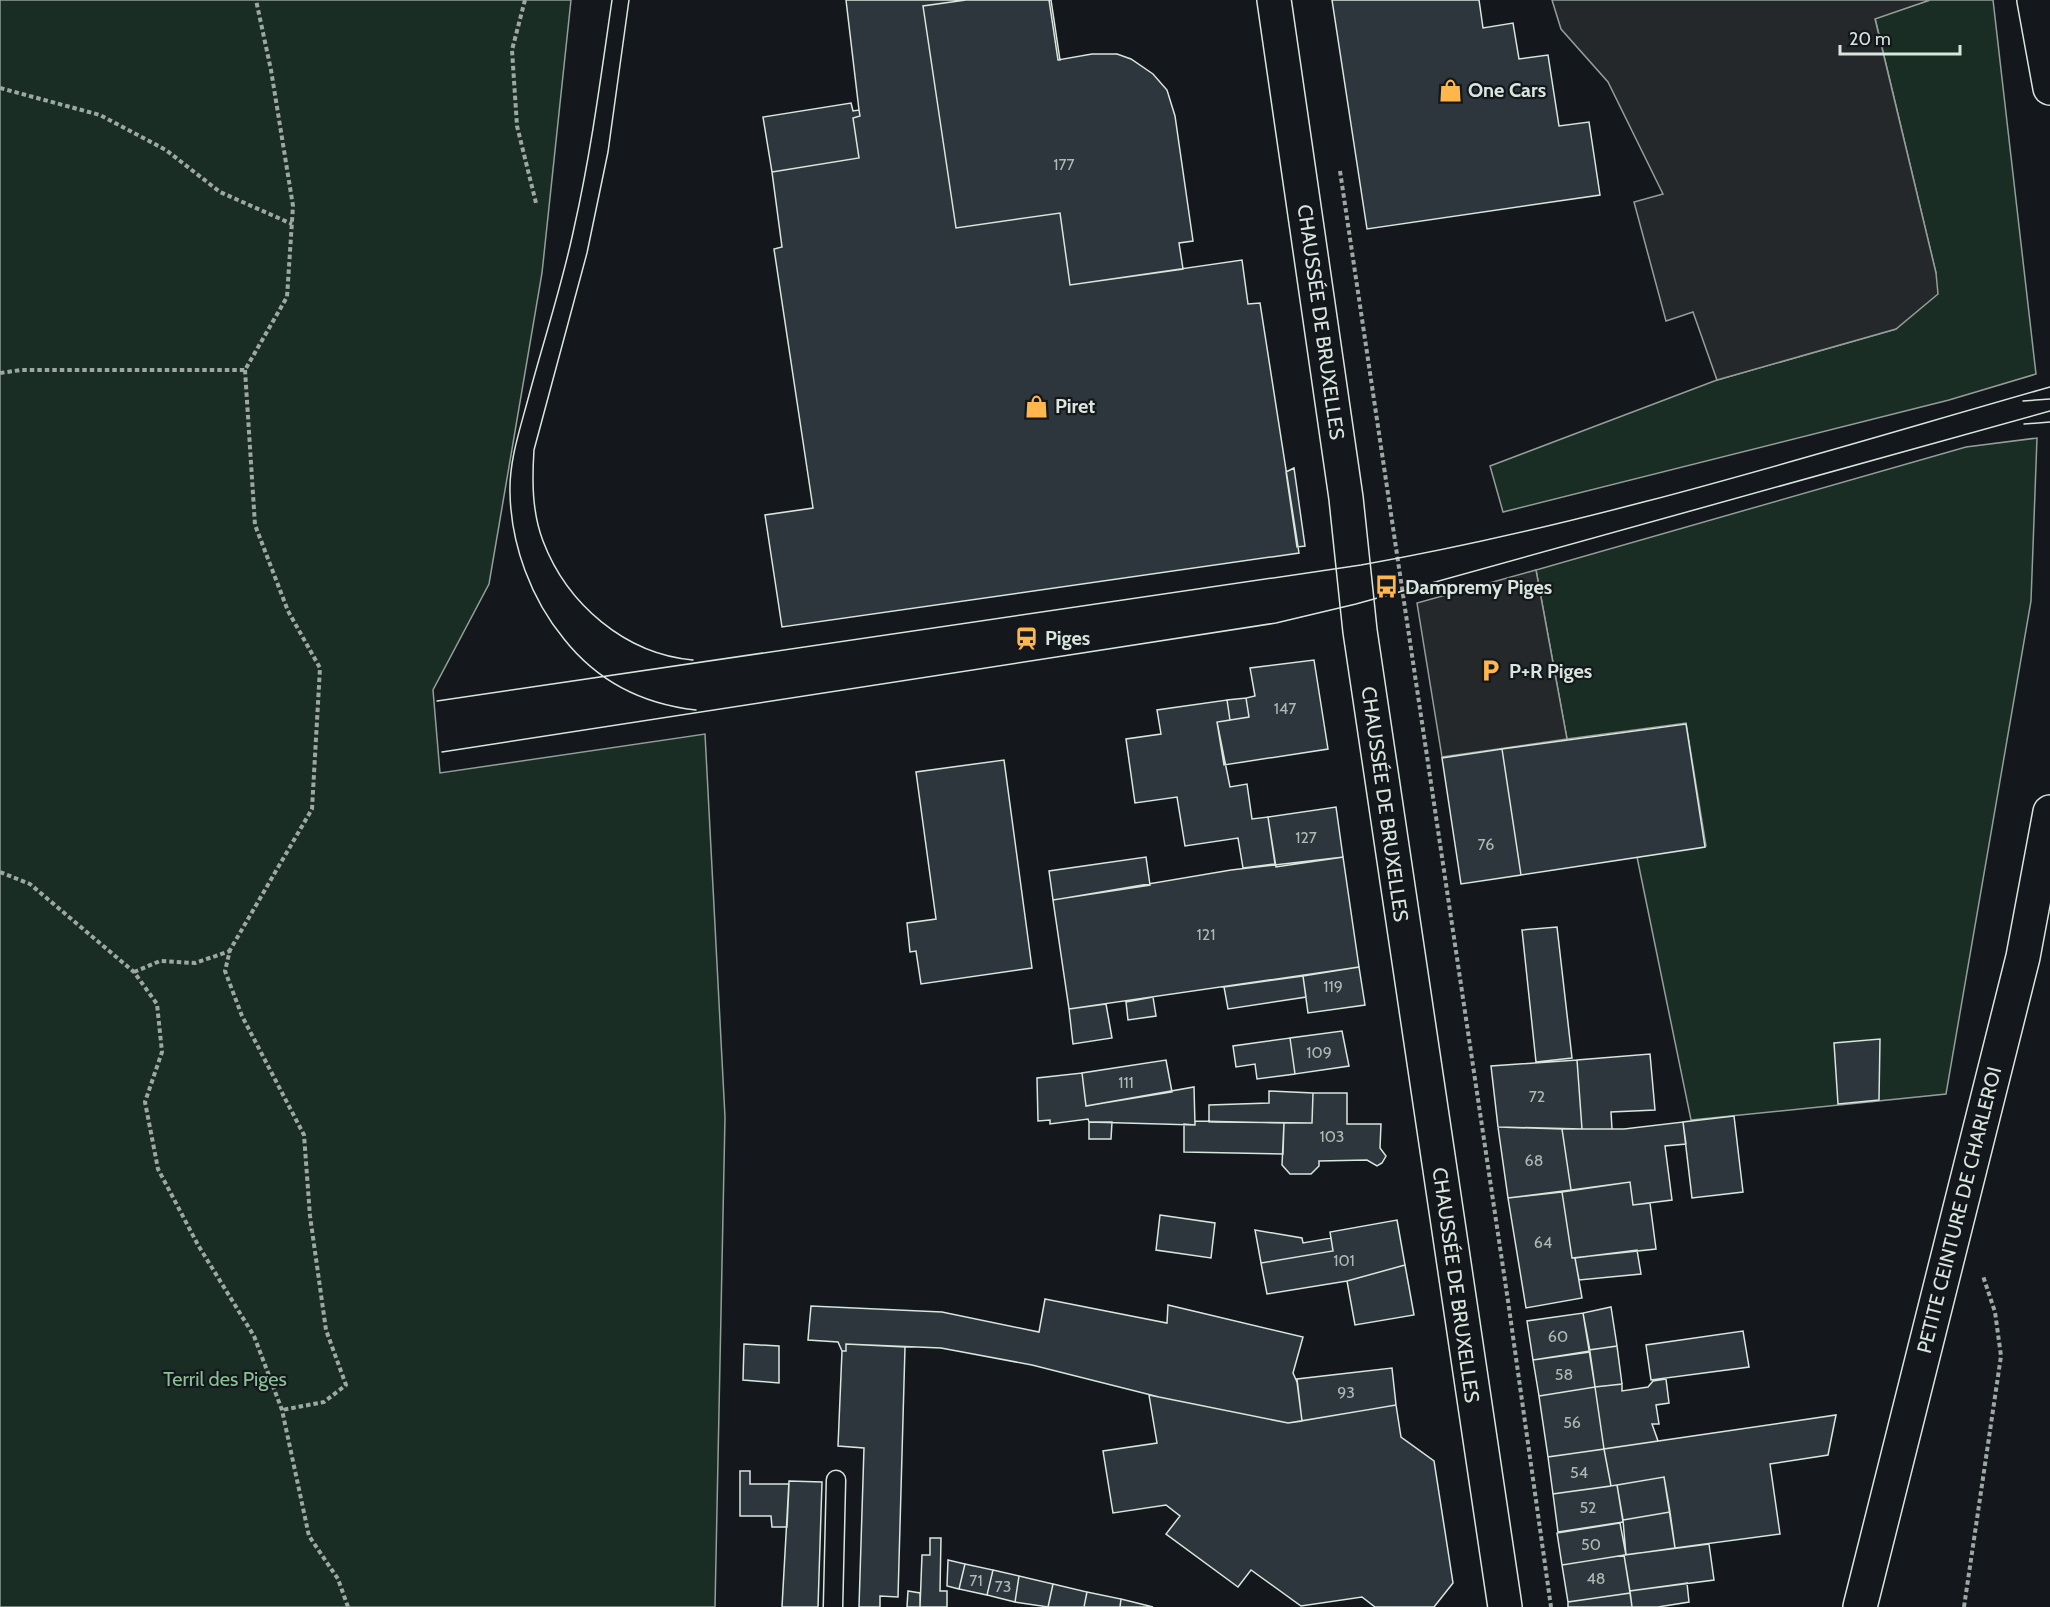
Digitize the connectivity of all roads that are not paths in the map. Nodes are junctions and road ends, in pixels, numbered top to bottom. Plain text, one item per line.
1 (1274, 0) edge
2 (2034, 0) edge
3 (2050, 88) edge
4 (2050, 812) edge
5 (836, 1480) dead end
6 (833, 1607) edge
7 (1504, 1607) edge
8 (1860, 1607) edge

1 - 7 main road, CHAUSSÉE DE BRUXELLES
2 - 3 main road
4 - 8 main road, PETITE CEINTURE DE CHARLEROI
5 - 6 lane

